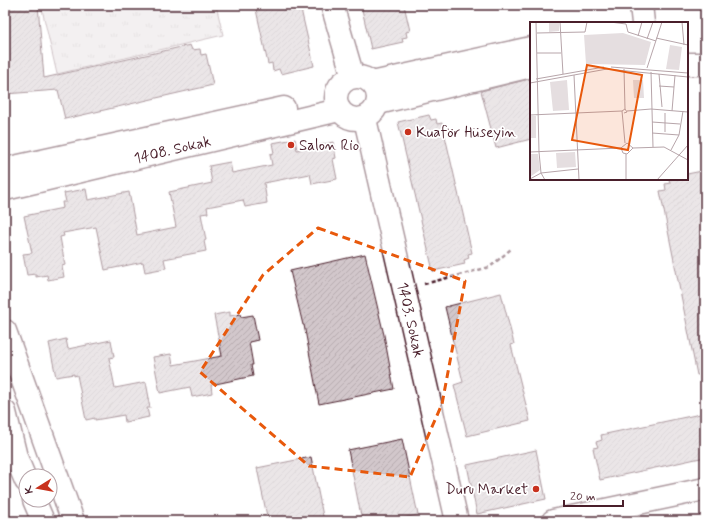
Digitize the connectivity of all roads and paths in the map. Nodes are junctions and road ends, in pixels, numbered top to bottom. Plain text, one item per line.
1 (332, 5) edge
2 (641, 5) edge
3 (642, 22) edge
4 (530, 48) edge
5 (530, 66) edge
6 (367, 95) junction
7 (338, 104) junction
8 (5, 169) edge
9 (5, 189) edge
10 (511, 249) dead end
11 (404, 289) junction
12 (5, 331) edge
13 (5, 412) edge
14 (21, 468) edge
15 (705, 489) edge
16 (37, 508) edge
17 (43, 521) edge
18 (74, 521) edge
19 (457, 521) edge
20 (553, 521) edge

1 - 6 street, 1403. Sokak
2 - 3 street
4 - 6 street
5 - 6 street
6 - 7 street
6 - 7 street
6 - 11 street, 1403. Sokak
7 - 8 street, 1408. Sokak
7 - 9 street, 1408. Sokak
10 - 11 path
11 - 19 street, 1403. Sokak
12 - 18 street
13 - 14 street
15 - 20 street
16 - 17 street

